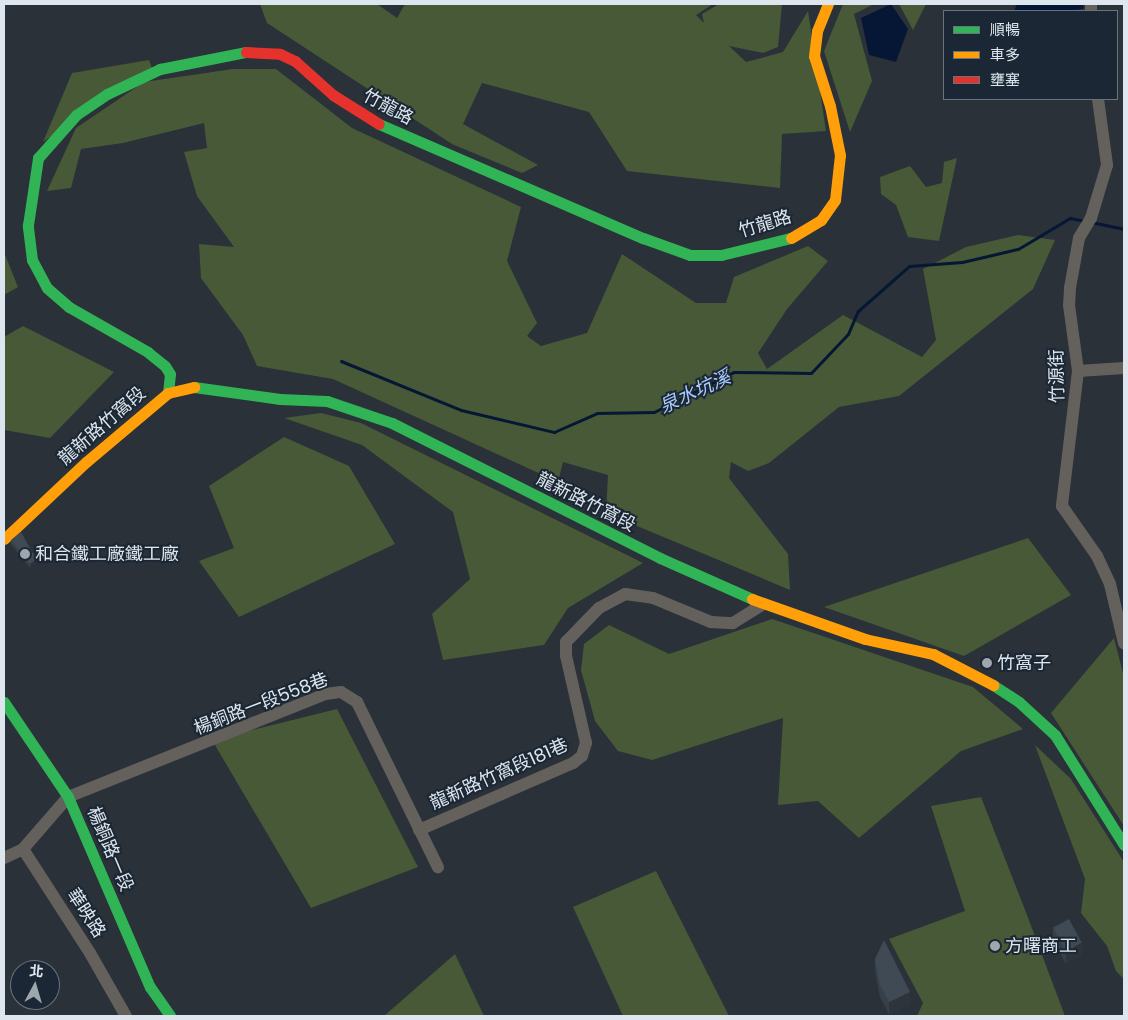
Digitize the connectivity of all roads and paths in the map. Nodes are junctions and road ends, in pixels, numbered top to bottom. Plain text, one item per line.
1 (828, 4) edge
2 (1098, 100) edge
3 (1124, 368) edge
4 (1078, 371) junction
5 (168, 393) junction
6 (4, 539) edge
7 (764, 604) junction
8 (1124, 643) edge
9 (4, 702) edge
10 (68, 797) junction
11 (419, 830) junction
12 (1124, 845) edge
13 (23, 849) junction
14 (4, 858) edge
15 (438, 867) dead end
16 (126, 1016) edge
17 (170, 1016) edge

1 - 5 street, 竹龍路
2 - 4 street, 竹源街
3 - 4 street
4 - 8 street, 竹源街
5 - 6 street, 龍新路竹窩段
5 - 7 street, 龍新路竹窩段
7 - 11 street, 龍新路竹窩段181巷
7 - 12 street, 龍新路竹窩段
9 - 10 street, 楊銅路一段
10 - 11 street, 楊銅路一段558巷
10 - 13 street, 楊銅路一段558巷
10 - 17 street, 楊銅路一段
11 - 15 street, 楊銅路一段558巷
13 - 14 street
13 - 16 street, 華映路

